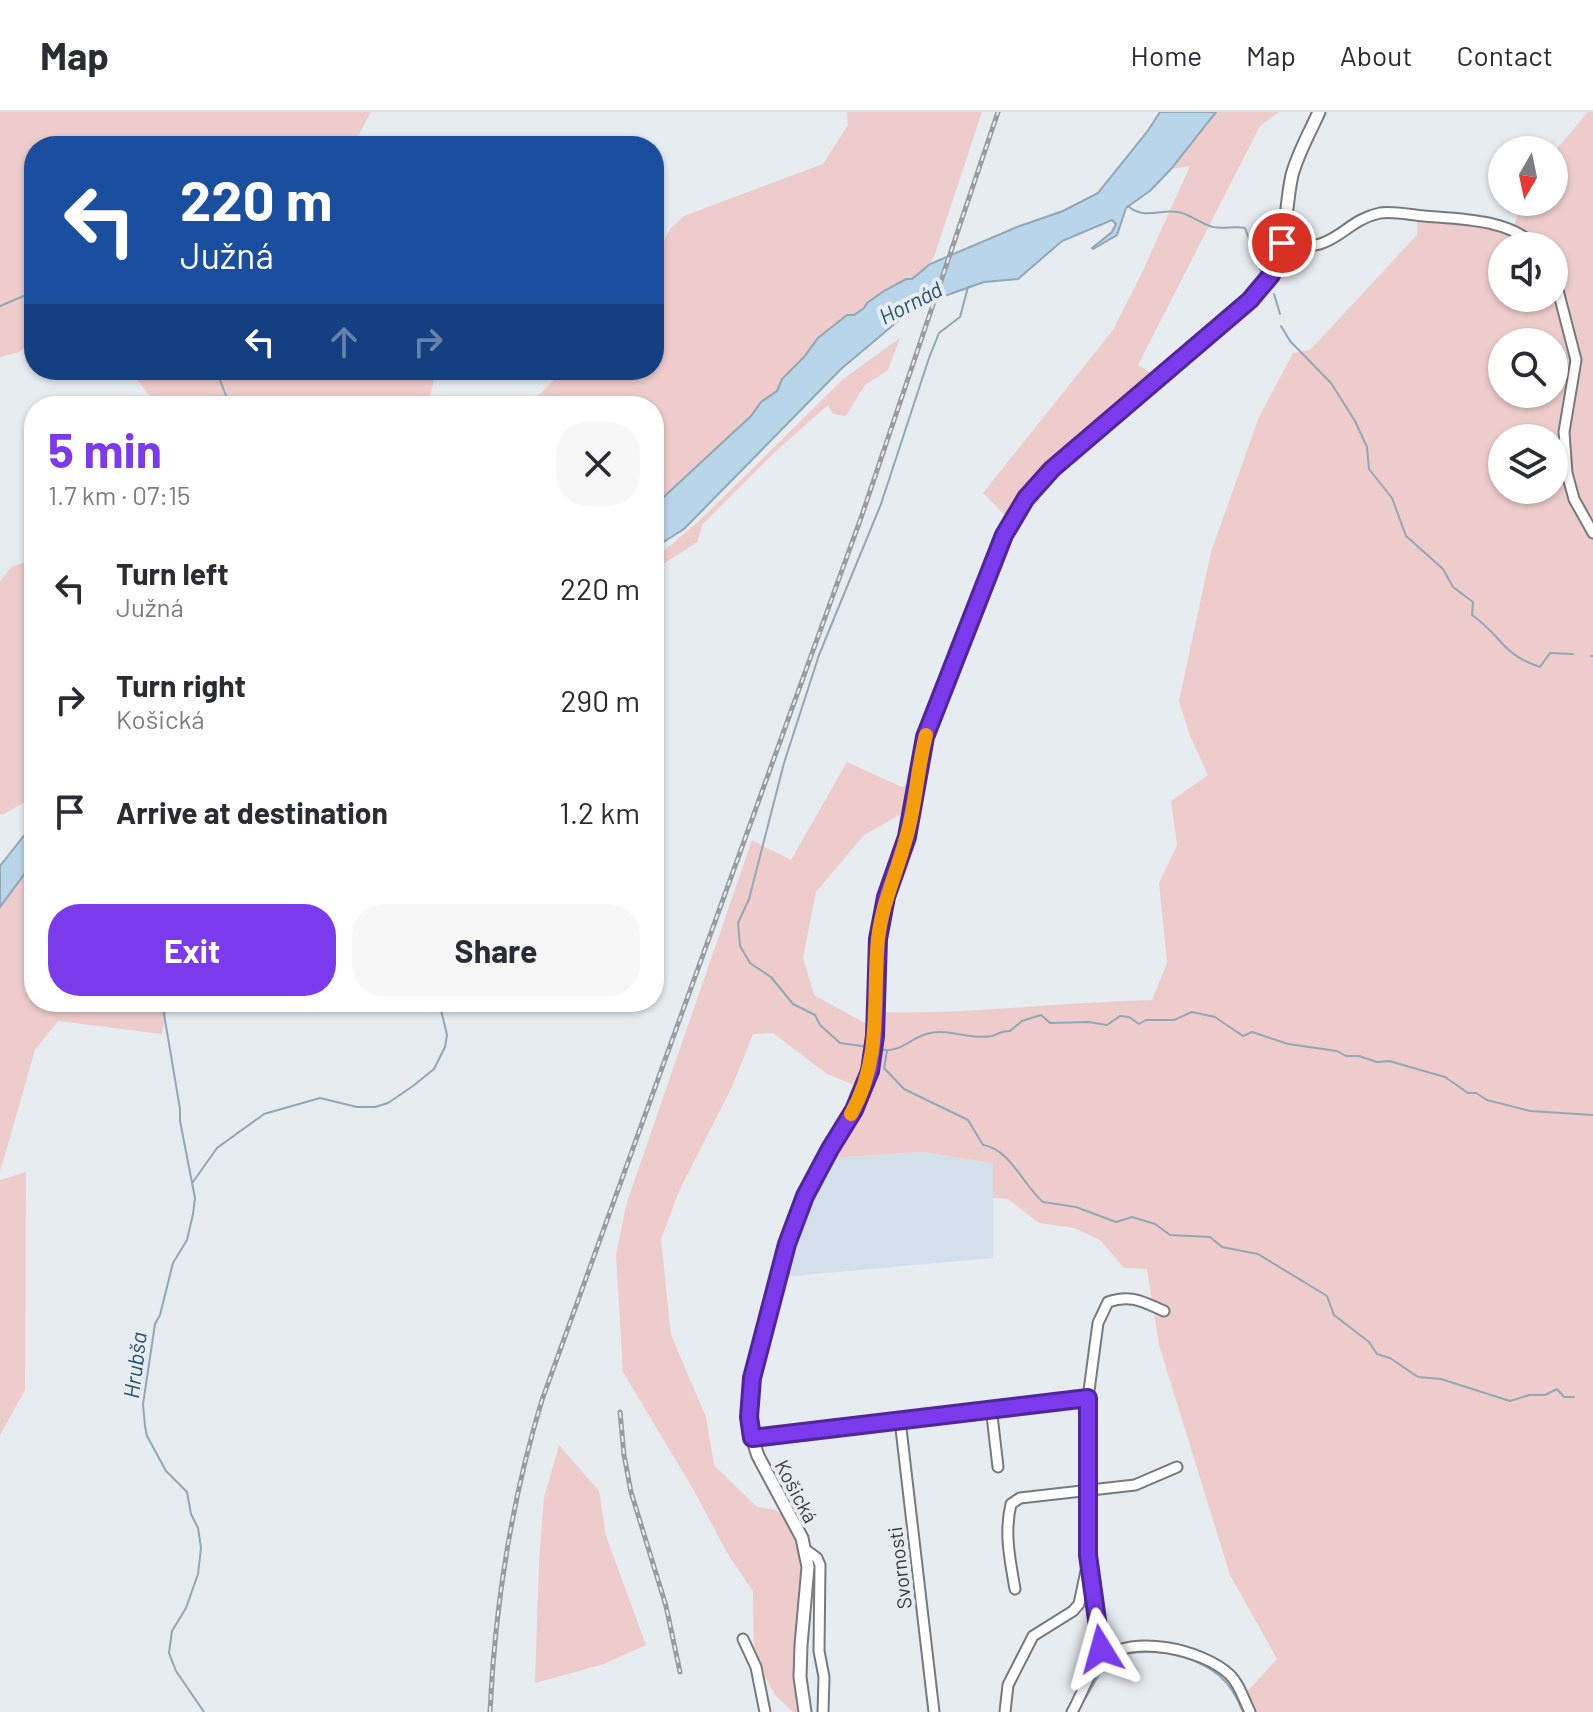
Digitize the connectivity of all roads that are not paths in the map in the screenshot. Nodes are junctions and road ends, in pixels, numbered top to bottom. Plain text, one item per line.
1 (1319, 112) edge
2 (1515, 232) edge
3 (1282, 243) junction
4 (1564, 312) edge
5 (1593, 533) edge
6 (1164, 1311) dead end
7 (1088, 1398) junction
8 (991, 1407) junction
9 (900, 1420) junction
10 (752, 1438) junction
11 (998, 1467) dead end
12 (1177, 1467) dead end
13 (1089, 1489) junction
14 (806, 1550) junction
15 (1088, 1555) junction
16 (1015, 1589) dead end
17 (743, 1639) dead end
18 (1106, 1656) junction
19 (765, 1712) edge
20 (805, 1712) edge
21 (823, 1712) edge
22 (934, 1712) edge
23 (1005, 1712) edge
24 (1072, 1712) edge
25 (1250, 1712) edge

1 - 3 street, Košická
2 - 3 street
3 - 10 street, Košická
4 - 5 street
6 - 7 street
7 - 8 street
7 - 13 street
8 - 9 street
8 - 11 street
9 - 10 street
9 - 22 street, Svornosti
10 - 14 street, Košická
12 - 13 street
13 - 15 street
13 - 16 street
14 - 20 street, Košická
14 - 21 street
15 - 18 street
15 - 23 street
17 - 19 street
18 - 24 street
18 - 25 street

